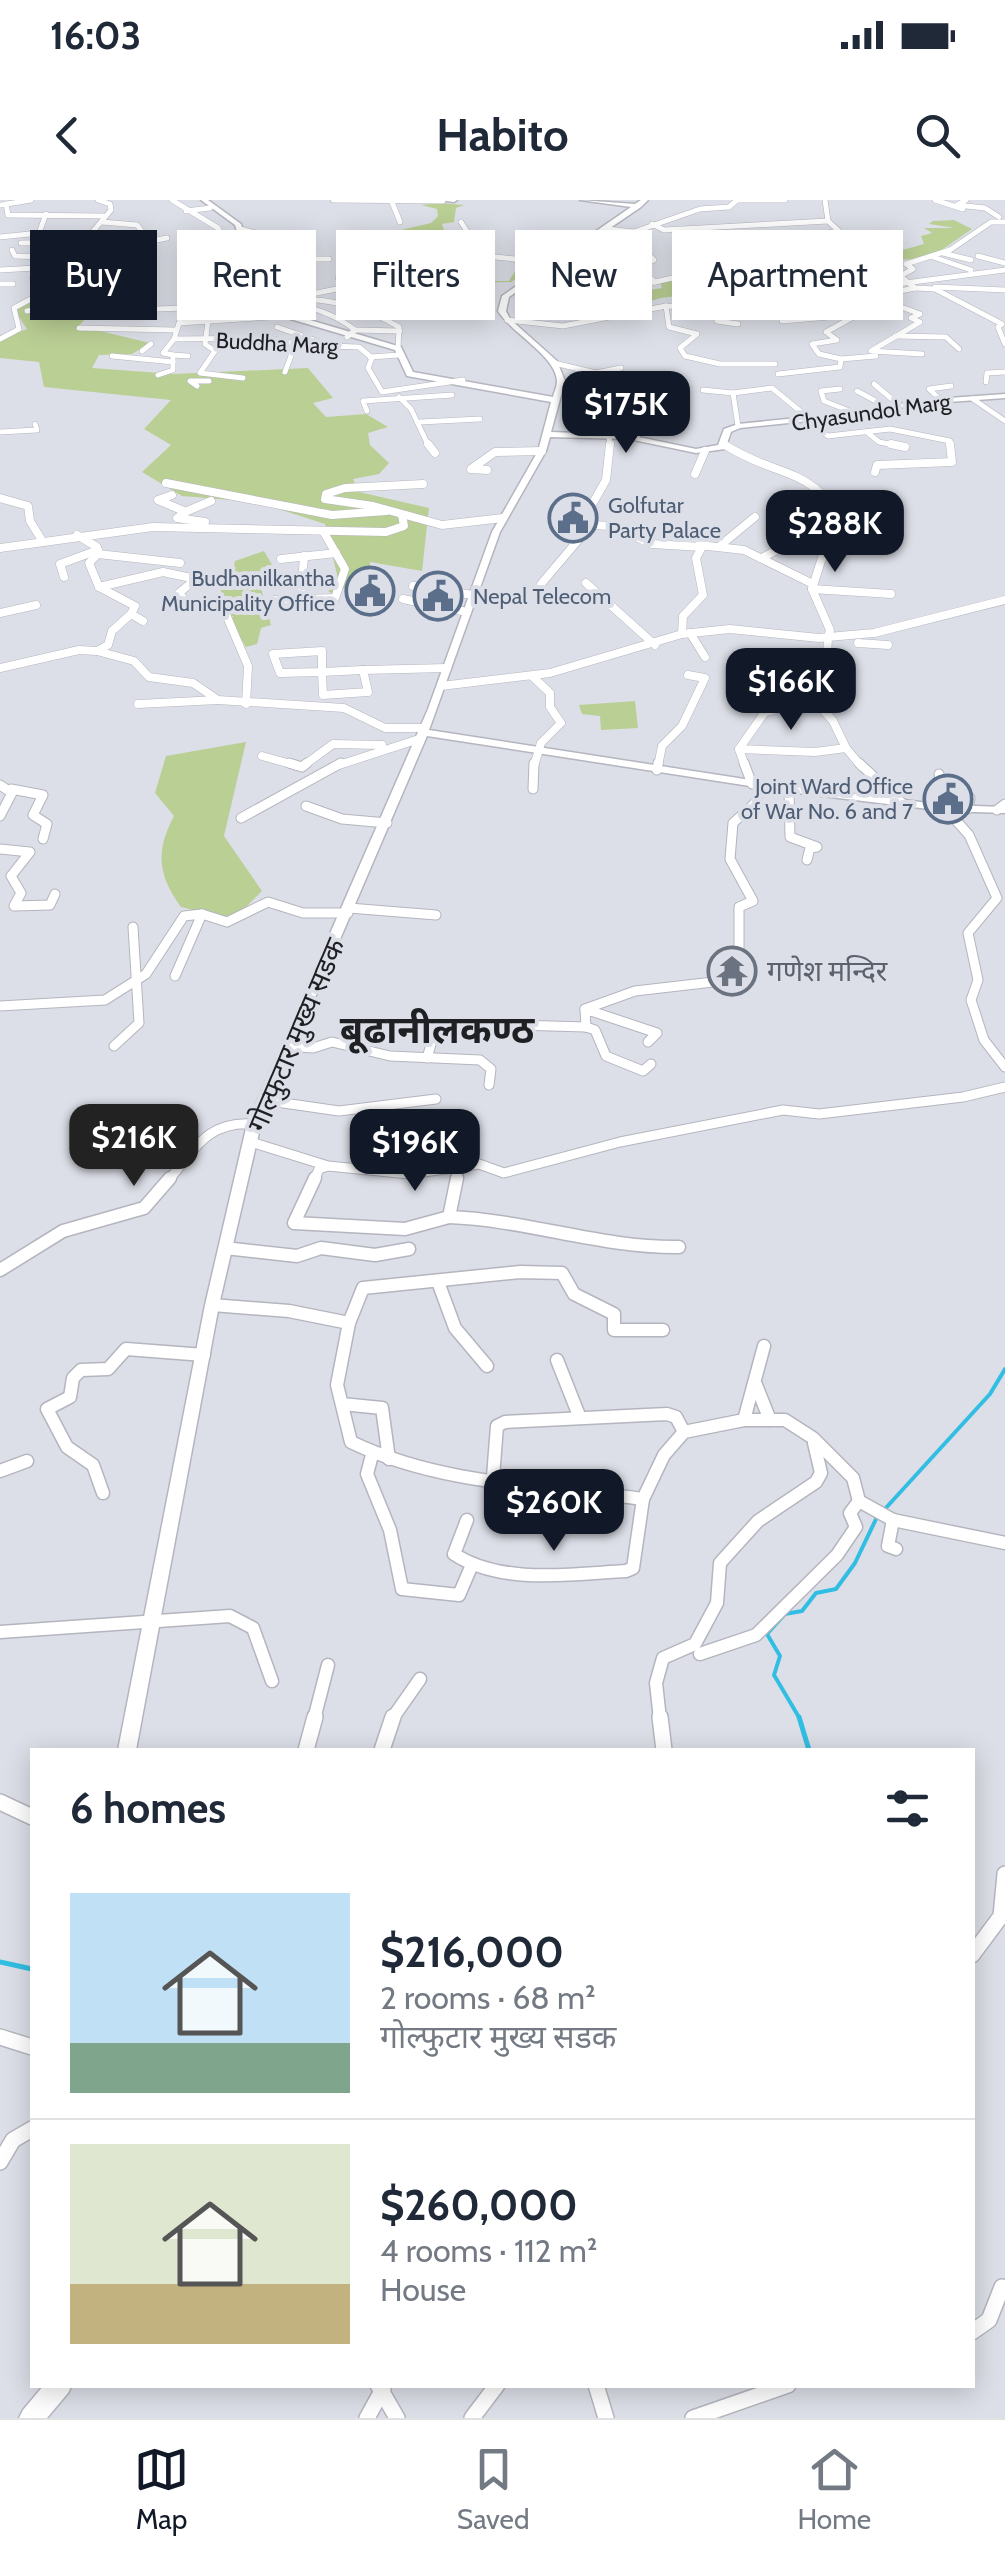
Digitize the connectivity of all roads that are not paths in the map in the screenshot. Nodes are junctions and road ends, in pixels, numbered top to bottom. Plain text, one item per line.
1 (32, 200) edge
2 (98, 200) edge
3 (172, 200) edge
4 (333, 200) edge
5 (443, 200) edge
6 (454, 200) edge
7 (582, 200) edge
8 (737, 200) edge
9 (785, 200) edge
10 (825, 200) edge
11 (934, 200) edge
12 (966, 200) edge
13 (392, 202) edge
14 (3, 204) edge
15 (207, 204) edge
16 (640, 204) edge
17 (965, 209) dead end
18 (186, 212) junction
19 (16, 214) junction
20 (46, 214) junction
21 (103, 219) junction
22 (202, 219) junction
23 (1002, 219) edge
24 (185, 220) dead end
25 (828, 221) junction
26 (400, 222) dead end
27 (461, 222) dead end
28 (652, 224) junction
29 (6, 228) dead end
30 (608, 229) joint
31 (42, 230) edge
32 (95, 230) edge
33 (141, 230) edge
34 (215, 230) edge
35 (239, 230) edge
36 (617, 230) edge
37 (638, 230) edge
38 (838, 230) edge
39 (30, 233) edge
40 (0, 237) edge
41 (168, 238) dead end
42 (157, 241) edge
43 (30, 242) edge
44 (20, 243) dead end
45 (12, 250) dead end
46 (943, 253) junction
47 (515, 256) edge
48 (933, 257) junction
49 (30, 258) edge
50 (330, 258) dead end
51 (30, 259) edge
52 (14, 260) dead end
53 (316, 262) edge
54 (30, 268) edge
55 (1004, 269) edge
56 (0, 270) edge
57 (974, 272) junction
58 (672, 278) edge
59 (652, 280) edge
60 (655, 282) junction
61 (903, 282) edge
62 (906, 282) junction
63 (1005, 282) edge
64 (981, 283) dead end
65 (0, 284) edge
66 (12, 284) dead end
67 (515, 287) edge
68 (915, 288) junction
69 (932, 288) junction
70 (903, 290) edge
71 (1005, 290) edge
72 (316, 298) edge
73 (30, 302) edge
74 (666, 306) junction
75 (672, 306) edge
76 (30, 307) edge
77 (316, 307) edge
78 (903, 308) edge
79 (0, 309) edge
80 (13, 312) junction
81 (1005, 316) edge
82 (992, 319) junction
83 (179, 320) edge
84 (243, 320) joint
85 (299, 320) edge
86 (507, 320) junction
87 (717, 320) edge
88 (794, 320) edge
89 (846, 320) edge
90 (208, 321) junction
91 (782, 321) dead end
92 (667, 322) junction
93 (680, 323) dead end
94 (312, 324) junction
95 (738, 324) dead end
96 (177, 326) junction
97 (277, 327) dead end
98 (80, 328) dead end
99 (355, 330) junction
100 (400, 331) junction
101 (288, 332) junction
102 (895, 336) junction
103 (347, 337) junction
104 (244, 338) junction
105 (269, 338) junction
106 (0, 339) edge
107 (174, 339) junction
108 (207, 342) junction
109 (151, 344) dead end
110 (1005, 344) edge
111 (363, 345) junction
112 (330, 346) junction
113 (294, 348) junction
114 (959, 349) dead end
115 (132, 350) dead end
116 (399, 352) junction
117 (163, 353) junction
118 (922, 354) dead end
119 (769, 355) dead end
120 (886, 355) junction
121 (112, 356) dead end
122 (188, 356) dead end
123 (370, 357) junction
124 (140, 358) junction
125 (173, 359) junction
126 (841, 359) junction
127 (554, 362) junction
128 (775, 364) junction
129 (894, 365) dead end
130 (621, 368) dead end
131 (285, 372) dead end
132 (1005, 372) edge
133 (596, 373) junction
134 (778, 374) junction
135 (158, 375) dead end
136 (464, 380) junction
137 (986, 382) dead end
138 (874, 384) dead end
139 (198, 386) dead end
140 (950, 386) dead end
141 (772, 388) junction
142 (840, 389) dead end
143 (704, 390) dead end
144 (857, 391) dead end
145 (391, 393) junction
146 (636, 393) dead end
147 (733, 393) junction
148 (452, 395) dead end
149 (1005, 396) edge
150 (402, 398) junction
151 (973, 398) junction
152 (942, 400) junction
153 (899, 404) junction
154 (554, 405) junction
155 (887, 407) junction
156 (367, 411) dead end
157 (630, 413) dead end
158 (857, 414) junction
159 (480, 419) dead end
160 (808, 420) junction
161 (1005, 421) edge
162 (420, 422) junction
163 (35, 424) dead end
164 (738, 426) junction
165 (0, 432) edge
166 (868, 432) junction
167 (546, 434) junction
168 (609, 436) junction
169 (637, 438) junction
170 (725, 445) junction
171 (905, 447) dead end
172 (542, 451) junction
173 (704, 451) junction
174 (435, 454) dead end
175 (487, 470) dead end
176 (874, 472) dead end
177 (695, 474) dead end
178 (166, 483) dead end
179 (423, 484) dead end
180 (172, 495) dead end
181 (0, 498) edge
182 (211, 501) dead end
183 (386, 510) junction
184 (185, 512) junction
185 (402, 514) junction
186 (784, 514) dead end
187 (754, 516) dead end
188 (504, 518) junction
189 (592, 526) junction
190 (209, 528) junction
191 (323, 531) junction
192 (77, 536) junction
193 (43, 542) junction
194 (722, 544) junction
195 (699, 545) junction
196 (0, 548) edge
197 (98, 552) junction
198 (336, 553) junction
199 (304, 556) junction
200 (762, 558) junction
201 (281, 559) dead end
202 (180, 564) dead end
203 (64, 577) dead end
204 (541, 584) dead end
205 (586, 584) dead end
206 (99, 586) junction
207 (412, 586) dead end
208 (812, 586) junction
209 (890, 594) dead end
210 (473, 595) junction
211 (301, 598) junction
212 (403, 599) dead end
213 (274, 600) dead end
214 (1005, 600) edge
215 (36, 606) dead end
216 (467, 612) junction
217 (0, 613) edge
218 (131, 614) junction
219 (143, 622) dead end
220 (686, 633) junction
221 (828, 641) junction
222 (655, 644) junction
223 (888, 645) dead end
224 (97, 651) junction
225 (704, 657) dead end
226 (0, 668) edge
227 (447, 668) junction
228 (363, 670) junction
229 (322, 672) junction
230 (688, 675) dead end
231 (532, 676) junction
232 (441, 686) junction
233 (218, 700) junction
234 (817, 703) junction
235 (138, 704) dead end
236 (246, 704) junction
237 (422, 733) junction
238 (391, 745) junction
239 (846, 748) junction
240 (740, 749) junction
241 (536, 752) junction
242 (262, 756) dead end
243 (657, 770) junction
244 (939, 774) dead end
245 (757, 784) junction
246 (0, 785) edge
247 (533, 788) dead end
248 (789, 789) junction
249 (11, 790) junction
250 (902, 803) junction
251 (306, 806) dead end
252 (944, 808) junction
253 (1002, 808) edge
254 (968, 810) junction
255 (0, 816) edge
256 (241, 818) dead end
257 (387, 822) junction
258 (42, 839) dead end
259 (0, 849) edge
260 (808, 860) dead end
261 (55, 894) dead end
262 (0, 906) edge
263 (14, 906) junction
264 (348, 910) junction
265 (202, 914) junction
266 (436, 915) dead end
267 (133, 926) dead end
268 (175, 976) dead end
269 (134, 984) junction
270 (0, 1006) edge
271 (585, 1009) junction
272 (586, 1027) junction
273 (648, 1042) dead end
274 (114, 1046) dead end
275 (286, 1046) junction
276 (427, 1058) junction
277 (652, 1064) dead end
278 (1005, 1067) edge
279 (489, 1085) dead end
280 (1005, 1088) edge
281 (436, 1099) dead end
282 (263, 1100) junction
283 (254, 1124) junction
284 (251, 1142) junction
285 (328, 1166) junction
286 (459, 1167) junction
287 (449, 1217) junction
288 (680, 1247) dead end
289 (225, 1248) junction
290 (409, 1249) dead end
291 (0, 1272) edge
292 (438, 1282) junction
293 (212, 1305) junction
294 (349, 1324) junction
295 (662, 1330) dead end
296 (764, 1346) dead end
297 (204, 1355) junction
298 (557, 1360) dead end
299 (488, 1366) dead end
300 (754, 1381) junction
301 (342, 1404) junction
302 (580, 1418) junction
303 (744, 1420) junction
304 (770, 1420) junction
305 (684, 1432) junction
306 (813, 1438) junction
307 (372, 1455) junction
308 (389, 1459) junction
309 (28, 1462) dead end
310 (0, 1471) edge
311 (492, 1476) junction
312 (103, 1493) dead end
313 (643, 1499) junction
314 (858, 1501) junction
315 (891, 1519) junction
316 (468, 1520) dead end
317 (1005, 1543) edge
318 (896, 1549) dead end
319 (471, 1567) junction
320 (148, 1622) junction
321 (0, 1632) edge
322 (700, 1654) dead end
323 (328, 1665) dead end
324 (420, 1678) dead end
325 (272, 1681) dead end
326 (127, 1748) edge
327 (307, 1748) edge
328 (383, 1748) edge
329 (664, 1748) edge
330 (0, 1802) edge
331 (30, 1816) edge
332 (1005, 1874) edge
333 (975, 1951) edge
334 (0, 2037) edge
335 (30, 2046) edge
336 (30, 2130) edge
337 (0, 2162) edge
338 (1002, 2287) dead end
339 (975, 2331) edge
340 (57, 2388) edge
341 (382, 2388) edge
342 (382, 2388) edge
343 (495, 2388) edge
344 (597, 2388) edge
345 (775, 2388) edge
346 (31, 2418) edge
347 (367, 2418) edge
348 (397, 2418) edge
349 (472, 2418) edge
350 (606, 2418) edge
351 (693, 2418) edge

1 - 14 street
2 - 21 street
3 - 18 street
4 - 13 street
5 - 6 main road
5 - 13 street
7 - 16 main road
8 - 9 street
8 - 28 street
10 - 25 street
11 - 17 street
12 - 23 street
13 - 26 street
14 - 19 street
15 - 18 street
15 - 35 main road
16 - 30 main road
18 - 22 street
19 - 20 street
19 - 29 street
20 - 21 street
20 - 31 street
21 - 32 street
21 - 33 street
22 - 24 street
22 - 34 street
23 - 46 street
25 - 28 street
25 - 38 street
27 - 47 street
28 - 37 street
30 - 36 street
39 - 40 street
41 - 42 street
43 - 44 street
45 - 49 street
46 - 48 street
46 - 55 street
48 - 57 street
48 - 62 street
50 - 53 street
51 - 52 street
54 - 56 street
55 - 57 street
57 - 62 street
58 - 60 street
59 - 60 street
60 - 86 street
61 - 62 street
62 - 68 street
63 - 64 street
65 - 66 street
67 - 86 main road
68 - 69 street
68 - 70 street
69 - 71 street
69 - 82 street
72 - 100 street
73 - 80 street
74 - 75 street
74 - 86 street
74 - 92 street
76 - 80 street
77 - 99 street
78 - 102 street
79 - 80 street
80 - 106 street
81 - 82 street
82 - 110 street
83 - 96 street, Buddha Marg
84 - 90 street
84 - 104 street
85 - 94 main road
86 - 127 main road
87 - 95 street
88 - 91 street
89 - 126 street
90 - 96 street
90 - 108 street
92 - 93 street
92 - 128 street
94 - 101 street
94 - 103 main road
96 - 98 street
96 - 107 street, Buddha Marg
97 - 101 street
99 - 100 street
99 - 103 street
100 - 116 street
101 - 105 street
101 - 112 street
102 - 114 street
102 - 120 street
103 - 111 main road
104 - 105 street, Buddha Marg
104 - 108 street, Buddha Marg
105 - 113 street, Buddha Marg
107 - 108 street, Buddha Marg
107 - 117 street
108 - 113 street
108 - 139 street
109 - 124 street
111 - 112 street, Buddha Marg
111 - 116 main road
111 - 123 street, Buddha Marg
112 - 113 street, Buddha Marg
113 - 131 street
115 - 124 street
116 - 123 street
116 - 136 main road
117 - 124 street
117 - 125 street
118 - 120 street
119 - 128 street
120 - 126 street
120 - 129 street
121 - 124 street
122 - 125 street
123 - 145 street, Buddha Marg
124 - 125 street
125 - 135 street
126 - 134 street
127 - 133 street
127 - 154 main road, गोल्फुटार मुख्य सडक
128 - 134 street
130 - 133 street
132 - 137 street
133 - 146 street
134 - 141 street
136 - 145 street
136 - 154 main road
138 - 153 street
140 - 152 street
141 - 147 street
141 - 160 street
142 - 158 street
143 - 147 street
144 - 155 street
145 - 150 street
147 - 164 street
148 - 150 street
149 - 151 main road, Chyasundol Marg
150 - 156 street
150 - 162 street
151 - 152 main road, Chyasundol Marg
151 - 161 street
152 - 153 main road, Chyasundol Marg
153 - 155 main road, Chyasundol Marg
154 - 167 main road, गोल्फुटार मुख्य सडक
155 - 158 main road, Chyasundol Marg
157 - 169 street
158 - 160 main road, Chyasundol Marg
159 - 162 street
160 - 164 main road, Chyasundol Marg
160 - 166 street
162 - 174 street
163 - 165 street
164 - 170 main road
166 - 171 street
166 - 176 street
167 - 168 main road
167 - 172 main road, गोल्फुटार मुख्य सडक
168 - 169 main road
168 - 189 street
169 - 173 main road
170 - 173 main road
170 - 208 street
172 - 175 street
172 - 188 main road, गोल्फुटार मुख्य सडक
173 - 177 street
178 - 183 street
179 - 183 street
180 - 184 street
181 - 193 street
182 - 184 street
183 - 185 street
184 - 190 street
185 - 188 street
185 - 191 street
186 - 200 street
187 - 194 street
188 - 210 main road, गोल्फुटार मुख्य सडक
189 - 195 street
189 - 204 street
190 - 191 street
190 - 192 street
191 - 198 street
192 - 193 street
192 - 197 street
193 - 196 street
194 - 195 street
194 - 200 street
195 - 220 street
197 - 202 street
197 - 203 street
197 - 206 street
198 - 199 street
198 - 211 street
199 - 201 street
199 - 211 street
200 - 208 street
205 - 222 street
206 - 218 street
206 - 236 street
207 - 210 street
208 - 209 street
208 - 221 street
210 - 216 main road, गोल्फुटार मुख्य सडक
211 - 213 street
212 - 216 street
214 - 221 street
215 - 217 street
216 - 227 main road, गोल्फुटार मुख्य सडक
218 - 219 street
218 - 224 street
220 - 221 street
220 - 222 street
220 - 225 street
221 - 223 street
221 - 234 street
222 - 231 street
224 - 226 street
224 - 233 street
227 - 228 street
227 - 232 main road, गोल्फुटार मुख्य सडक
228 - 229 street
228 - 229 street
229 - 229 street
230 - 243 street
231 - 232 street
231 - 241 street
232 - 237 main road, गोल्फुटार मुख्य सडक
233 - 235 street
233 - 236 street
234 - 239 street
234 - 240 street
236 - 237 street
237 - 238 street
237 - 241 main road
237 - 257 main road, गोल्फुटार मुख्य सडक
238 - 242 street
238 - 256 street
239 - 240 street
239 - 250 street
240 - 245 street
241 - 243 main road
241 - 247 street
243 - 245 main road
244 - 254 street
245 - 248 main road
245 - 271 street
246 - 249 street
248 - 250 main road
248 - 260 street
249 - 255 street
249 - 258 street
250 - 252 main road
251 - 257 street
252 - 254 main road
252 - 278 street
253 - 254 main road
257 - 264 main road, गोल्फुटार मुख्य सडक
259 - 263 street
261 - 263 street
262 - 263 street
264 - 265 street
264 - 266 street
264 - 275 main road, गोल्फुटार मुख्य सडक
265 - 268 street
265 - 269 street
267 - 269 street
269 - 270 street
269 - 274 street
271 - 272 street
271 - 273 street
272 - 276 street
272 - 277 street
275 - 276 street
275 - 282 main road, गोल्फुटार मुख्य सडक
276 - 279 street
280 - 286 street
281 - 282 street
282 - 283 main road, गोल्फुटार मुख्य सडक
283 - 284 main road, गोल्फुटार मुख्य सडक
283 - 291 street
284 - 285 street
284 - 289 main road, गोल्फुटार मुख्य सडक
285 - 286 street
285 - 287 street
286 - 287 street
287 - 288 street
289 - 290 street
289 - 293 main road, गोल्फुटार मुख्य सडक
292 - 294 street
292 - 295 street
292 - 299 street
293 - 294 street
293 - 297 main road, गोल्फुटार मुख्य सडक
294 - 301 street
296 - 300 street
297 - 312 street
297 - 320 main road, गोल्फुटार मुख्य सडक
298 - 302 street
300 - 303 street
300 - 304 street
301 - 307 street
301 - 308 street
302 - 305 street
302 - 311 street
303 - 304 street
303 - 305 street
304 - 306 street
305 - 313 street
306 - 314 street
306 - 329 street
307 - 308 street
307 - 319 street
308 - 311 street
309 - 310 street
311 - 313 street
313 - 319 street
314 - 315 street
314 - 322 street
315 - 317 street
315 - 318 street
316 - 319 street
320 - 321 street
320 - 325 street
320 - 326 main road, गोल्फुटार मुख्य सडक
323 - 327 street
324 - 328 street
330 - 331 street
332 - 333 street
334 - 335 street
336 - 337 street
338 - 339 street
340 - 346 main road
341 - 347 street
342 - 348 street
343 - 349 street
344 - 350 street
345 - 351 street

